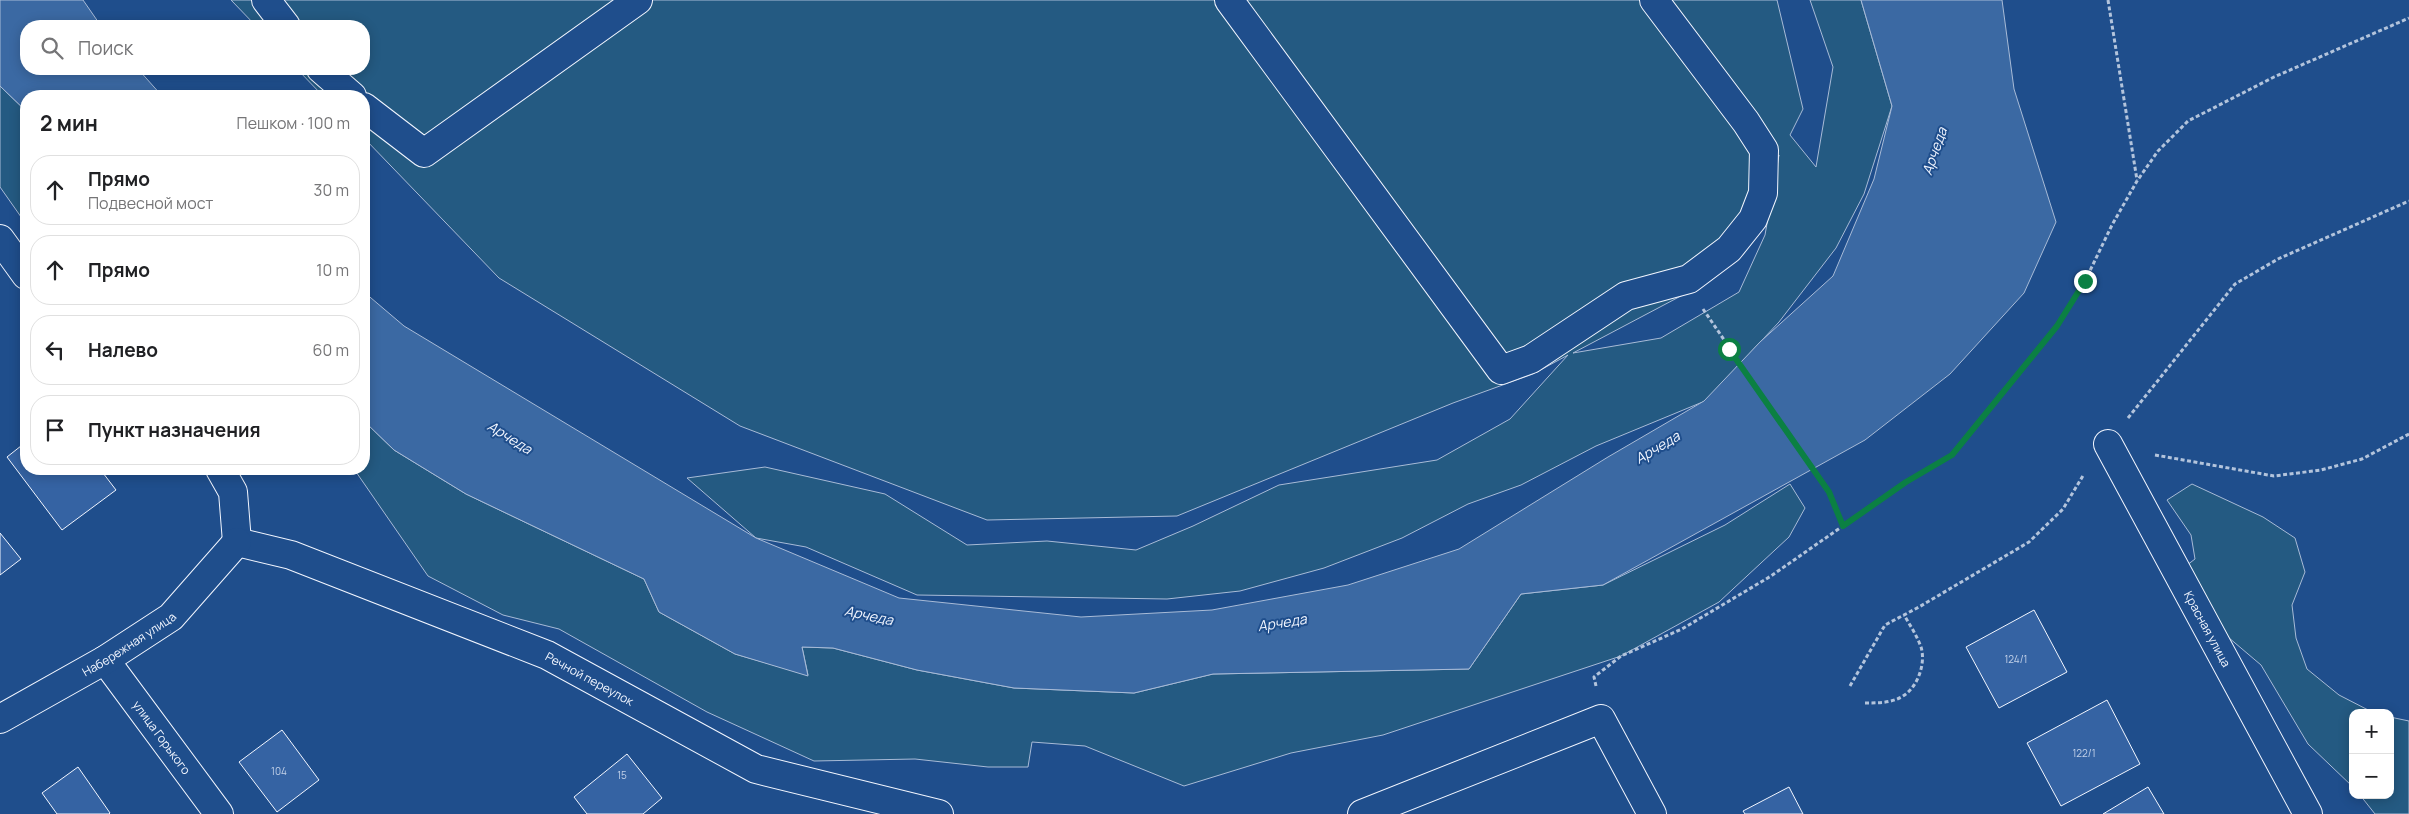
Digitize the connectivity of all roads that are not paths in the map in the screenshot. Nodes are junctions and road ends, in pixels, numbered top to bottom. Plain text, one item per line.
1 (266, 0) edge
2 (638, 0) edge
3 (1229, 0) edge
4 (1654, 0) edge
5 (281, 20) edge
6 (328, 75) edge
7 (345, 90) edge
8 (370, 112) edge
9 (0, 240) edge
10 (20, 267) edge
11 (2108, 444) road end
12 (223, 475) edge
13 (237, 542) junction
14 (105, 660) junction
15 (0, 719) edge
16 (219, 814) edge
17 (939, 814) edge
18 (1362, 814) edge
19 (1652, 814) edge
20 (2308, 814) edge

1 - 5 street
2 - 8 street
3 - 4 street
6 - 7 street
9 - 10 street
11 - 20 street, Красная улица
12 - 13 street
13 - 14 street, Набережная улица
13 - 17 street, Речной переулок
14 - 15 street, Набережная улица
14 - 16 street, улица Горького
18 - 19 street

